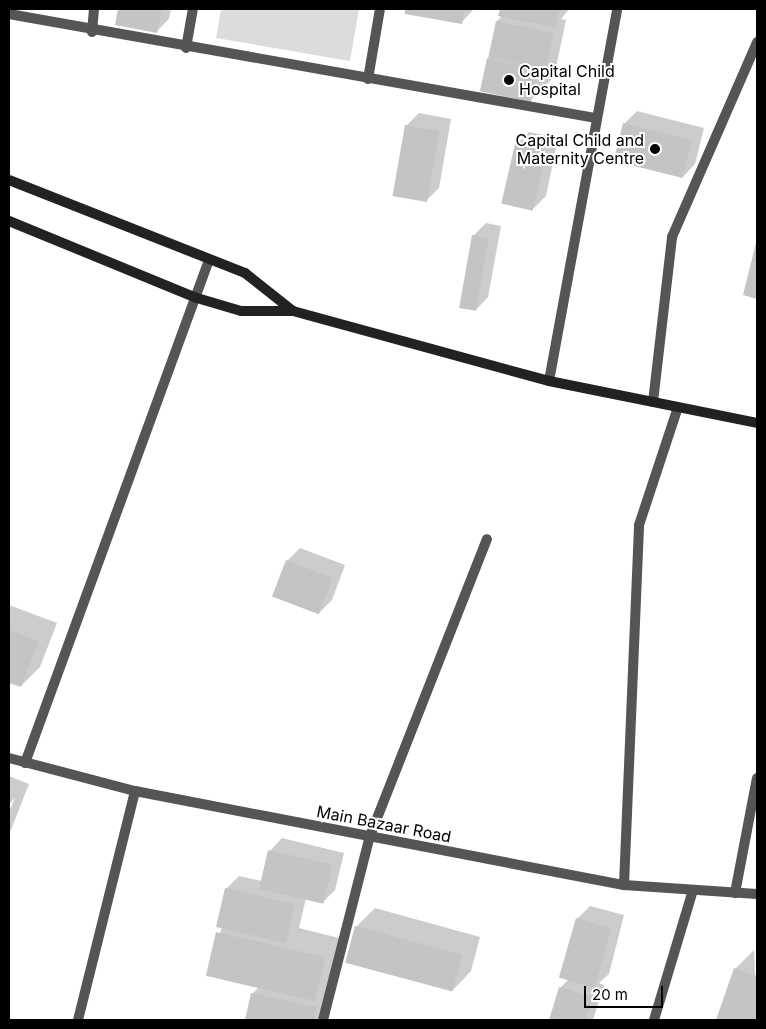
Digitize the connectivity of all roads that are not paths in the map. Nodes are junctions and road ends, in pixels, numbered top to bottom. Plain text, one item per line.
1 (94, 9) edge
2 (193, 9) edge
3 (380, 9) edge
4 (617, 9) edge
5 (9, 14) edge
6 (92, 32) junction
7 (757, 42) edge
8 (186, 48) junction
9 (368, 79) junction
10 (595, 118) junction
11 (9, 180) edge
12 (9, 221) edge
13 (209, 260) junction
14 (197, 298) junction
15 (294, 311) junction
16 (549, 381) junction
17 (653, 402) junction
18 (678, 407) junction
19 (757, 423) edge
20 (487, 539) dead end
21 (9, 758) edge
22 (25, 763) junction
23 (757, 778) edge
24 (135, 791) junction
25 (370, 836) junction
26 (624, 885) junction
27 (693, 890) junction
28 (735, 893) junction
29 (757, 894) edge
30 (78, 1020) edge
31 (323, 1020) edge
32 (654, 1020) edge

1 - 6 street
2 - 8 street
3 - 9 street
4 - 10 street
5 - 6 street
6 - 8 street
7 - 17 street
8 - 9 street
9 - 10 street
10 - 16 street
11 - 13 street
12 - 14 street
13 - 14 street
13 - 15 street
14 - 15 street
14 - 22 street
15 - 16 street
16 - 17 street
17 - 18 street
18 - 19 street
18 - 26 street
20 - 25 street
21 - 22 street, Main Bazaar Road
22 - 24 street, Main Bazaar Road
23 - 28 street
24 - 25 street, Main Bazaar Road
24 - 30 street
25 - 26 street, Main Bazaar Road
25 - 31 street
26 - 27 street, Main Bazaar Road
27 - 28 street, Main Bazaar Road
27 - 32 street
28 - 29 street, Main Bazaar Road

